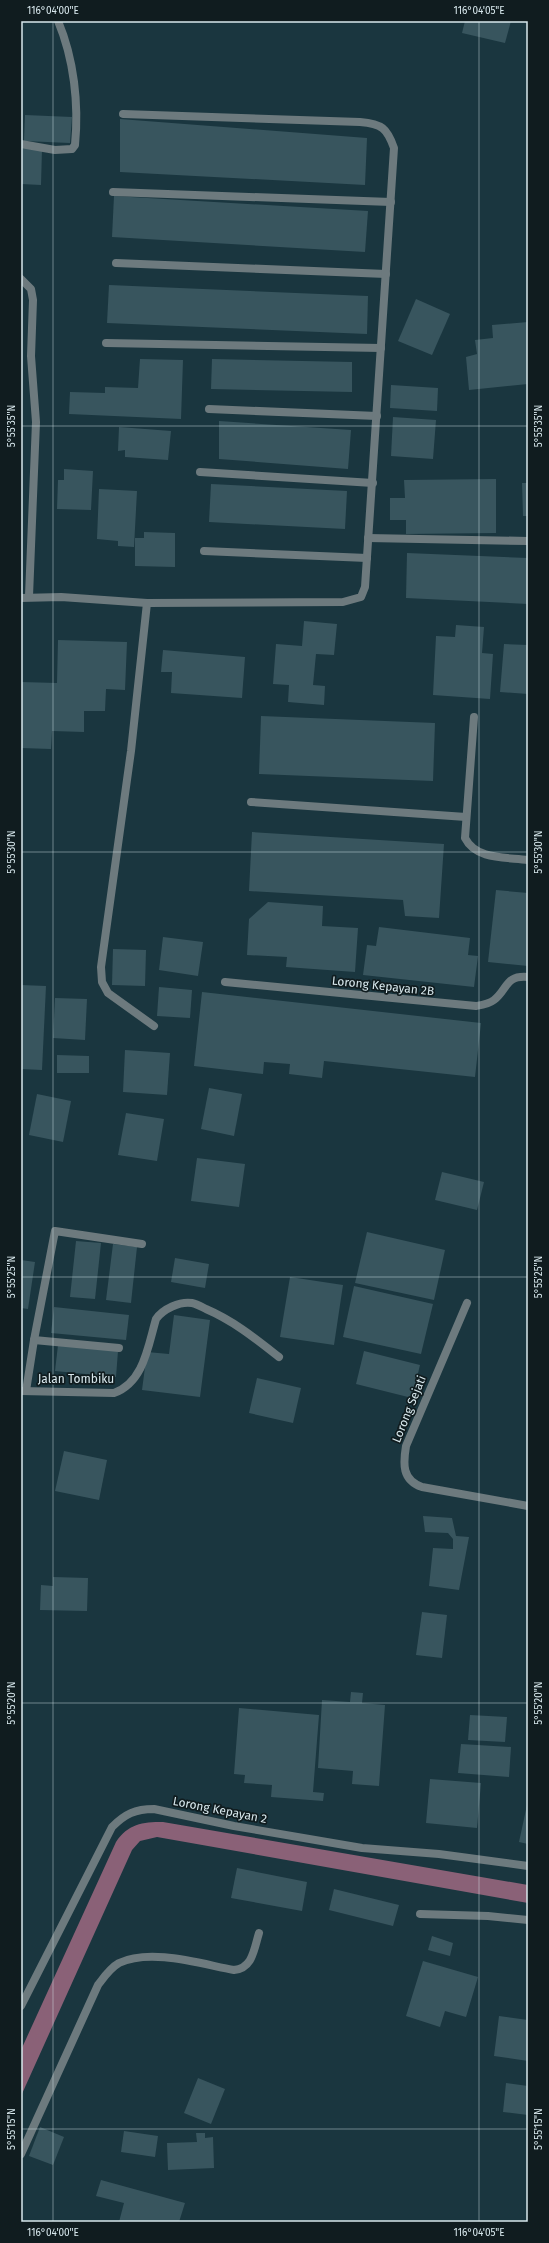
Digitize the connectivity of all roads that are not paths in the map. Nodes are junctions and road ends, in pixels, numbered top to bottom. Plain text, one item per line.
1 (58, 21) edge
2 (123, 114) dead end
3 (21, 144) edge
4 (112, 192) dead end
5 (391, 202) junction
6 (116, 264) dead end
7 (386, 274) junction
8 (21, 279) edge
9 (106, 342) dead end
10 (381, 348) junction
11 (209, 409) dead end
12 (377, 416) junction
13 (200, 472) dead end
14 (373, 483) junction
15 (368, 538) junction
16 (528, 541) edge
17 (204, 551) dead end
18 (367, 558) junction
19 (25, 597) edge
20 (147, 603) junction
21 (474, 717) dead end
22 (251, 802) dead end
23 (466, 817) junction
24 (528, 860) edge
25 (528, 977) edge
26 (225, 982) dead end
27 (154, 1026) dead end
28 (142, 1244) dead end
29 (467, 1303) dead end
30 (34, 1340) junction
31 (119, 1348) dead end
32 (279, 1357) dead end
33 (24, 1391) edge
34 (528, 1506) edge
35 (528, 1866) edge
36 (420, 1914) dead end
37 (528, 1920) edge
38 (259, 1933) dead end
39 (21, 2006) edge
40 (21, 2154) edge

1 - 3 street
2 - 5 street
4 - 5 street
5 - 7 street
6 - 7 street
7 - 10 street
8 - 19 street
9 - 10 street
10 - 12 street
11 - 12 street
12 - 14 street
13 - 14 street
14 - 15 street
15 - 16 street
15 - 18 street
17 - 18 street
18 - 20 street
19 - 20 street
20 - 27 street
21 - 23 street
22 - 23 street
23 - 24 street
25 - 26 street, Lorong Kepayan 2B
28 - 30 street
29 - 34 street, Lorong Sejati
30 - 31 street
30 - 33 street
32 - 33 street, Jalan Tombiku
35 - 39 street, Lorong Kepayan 2
36 - 37 street
38 - 40 street

